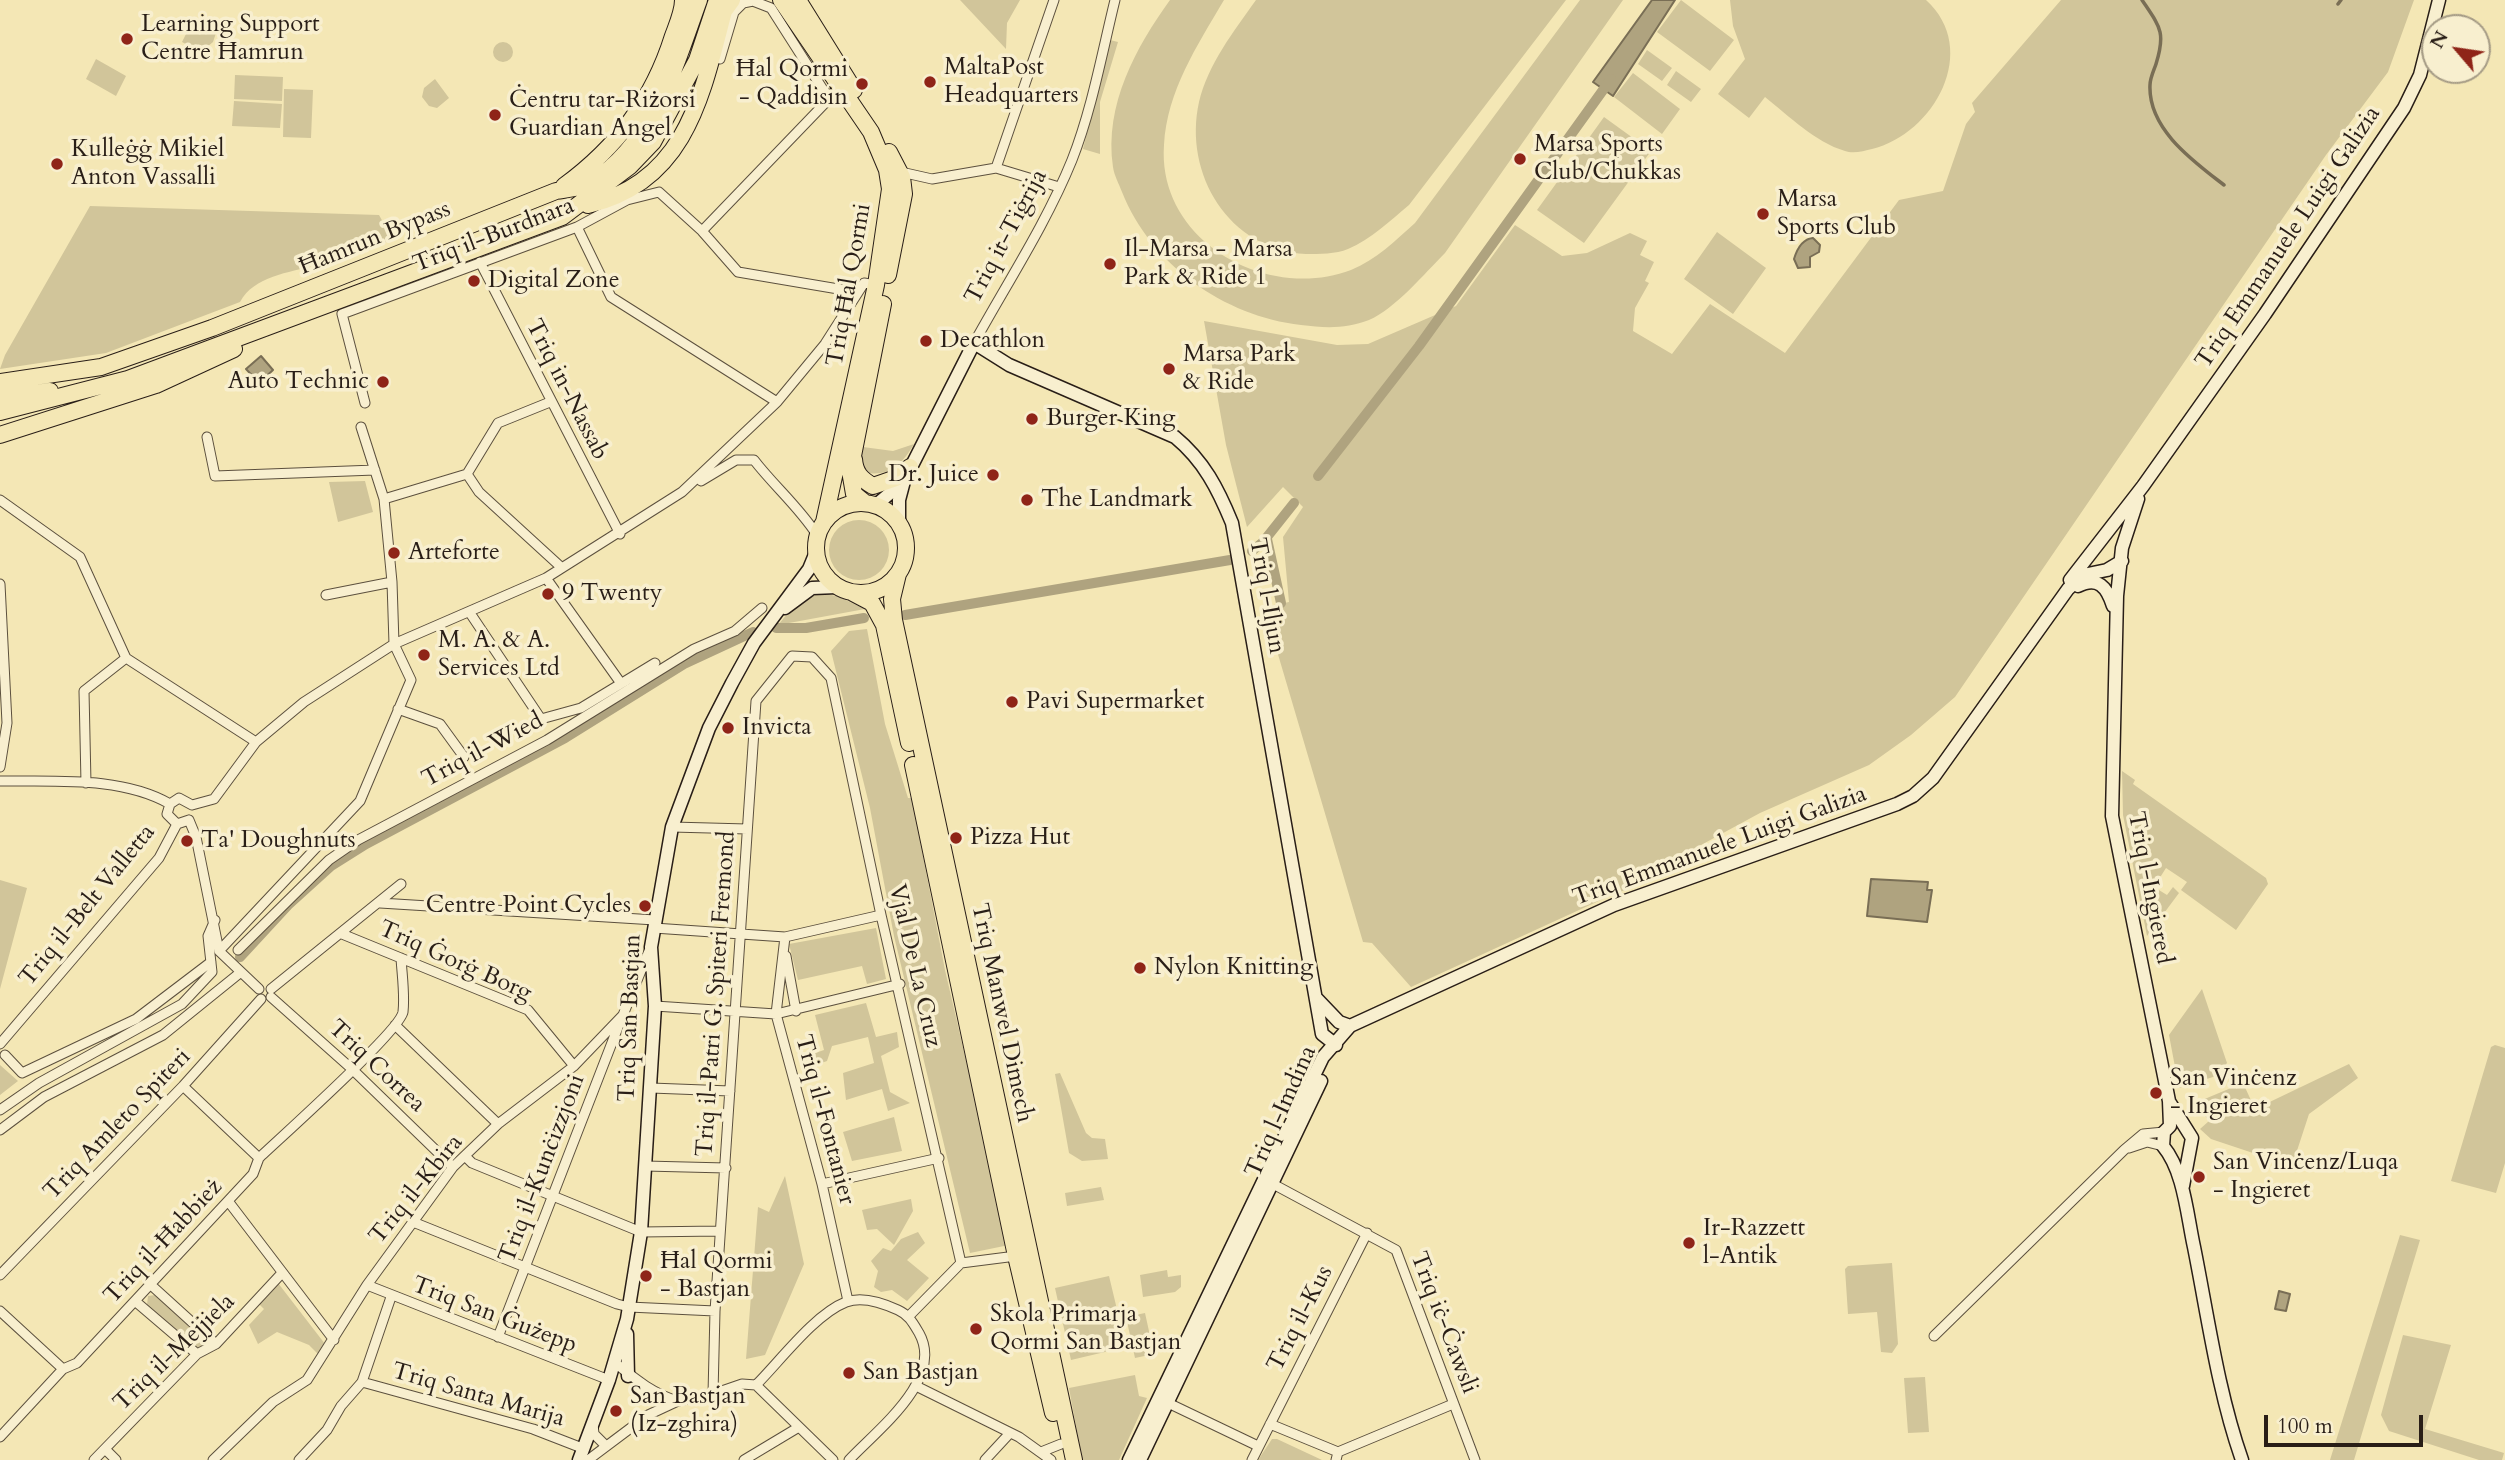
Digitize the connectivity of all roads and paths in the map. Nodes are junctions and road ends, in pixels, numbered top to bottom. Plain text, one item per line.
1 (683, 0) edge
2 (699, 0) edge
3 (717, 0) edge
4 (732, 0) edge
5 (781, 0) edge
6 (798, 0) edge
7 (1115, 0) edge
8 (2439, 0) edge
9 (1051, 1) edge
10 (720, 59) dead end
11 (996, 168) junction
12 (899, 171) junction
13 (1059, 187) junction
14 (556, 191) junction
15 (578, 208) junction
16 (577, 227) junction
17 (702, 231) junction
18 (480, 262) junction
19 (876, 285) junction
20 (856, 292) junction
21 (308, 312) junction
22 (212, 328) junction
23 (974, 343) junction
24 (0, 382) edge
25 (5, 398) edge
26 (550, 402) junction
27 (777, 402) junction
28 (365, 403) dead end
29 (0, 412) edge
30 (361, 427) dead end
31 (0, 435) edge
32 (207, 437) dead end
33 (853, 453) junction
34 (375, 470) junction
35 (467, 474) junction
36 (907, 474) junction
37 (2143, 486) junction
38 (682, 492) junction
39 (384, 499) junction
40 (0, 500) edge
41 (870, 503) junction
42 (899, 522) junction
43 (620, 534) junction
44 (819, 536) junction
45 (2102, 540) junction
46 (2122, 554) junction
47 (2100, 563) junction
48 (562, 568) junction
49 (898, 574) junction
50 (546, 579) junction
51 (392, 582) junction
52 (0, 584) edge
53 (837, 587) junction
54 (853, 593) junction
55 (326, 595) dead end
56 (2117, 596) junction
57 (762, 608) dead end
58 (470, 613) junction
59 (774, 617) junction
60 (2118, 619) junction
61 (2034, 637) junction
62 (394, 644) junction
63 (126, 658) junction
64 (656, 663) dead end
65 (831, 678) joint
66 (620, 682) junction
67 (398, 709) junction
68 (256, 742) junction
69 (464, 757) dead end
70 (0, 767) edge
71 (0, 781) edge
72 (86, 783) junction
73 (170, 804) junction
74 (192, 805) junction
75 (189, 820) junction
76 (177, 824) junction
77 (672, 827) junction
78 (747, 829) junction
79 (401, 884) dead end
80 (380, 903) junction
81 (881, 915) junction
82 (215, 919) junction
83 (655, 924) junction
84 (342, 934) junction
85 (740, 935) junction
86 (785, 937) junction
87 (650, 947) junction
88 (784, 948) junction
89 (238, 950) dead end
90 (219, 951) junction
91 (401, 958) junction
92 (211, 962) junction
93 (241, 972) junction
94 (900, 984) junction
95 (266, 994) junction
96 (1317, 999) junction
97 (655, 1006) junction
98 (735, 1012) junction
99 (796, 1012) junction
100 (776, 1014) junction
101 (623, 1015) junction
102 (395, 1025) junction
103 (1350, 1026) junction
104 (0, 1044) edge
105 (1336, 1045) junction
106 (5, 1055) dead end
107 (575, 1066) junction
108 (353, 1070) junction
109 (184, 1086) junction
110 (650, 1087) junction
111 (730, 1091) junction
112 (2169, 1101) junction
113 (0, 1110) edge
114 (498, 1124) junction
115 (2185, 1127) junction
116 (0, 1130) edge
117 (2166, 1140) junction
118 (2187, 1154) junction
119 (464, 1156) junction
120 (940, 1157) junction
121 (259, 1158) junction
122 (645, 1166) junction
123 (453, 1167) junction
124 (726, 1168) junction
125 (822, 1184) junction
126 (1273, 1184) junction
127 (2182, 1189) junction
128 (553, 1195) junction
129 (228, 1201) junction
130 (413, 1222) junction
131 (720, 1231) junction
132 (641, 1232) junction
133 (1367, 1233) junction
134 (1016, 1256) junction
135 (961, 1263) junction
136 (526, 1266) junction
137 (282, 1273) junction
138 (0, 1275) edge
139 (151, 1284) junction
140 (367, 1285) junction
141 (391, 1297) junction
142 (135, 1301) junction
143 (848, 1301) junction
144 (0, 1311) edge
145 (715, 1311) junction
146 (628, 1313) junction
147 (909, 1316) junction
148 (498, 1336) junction
149 (1934, 1336) dead end
150 (334, 1340) junction
151 (216, 1344) junction
152 (197, 1354) junction
153 (621, 1368) junction
154 (63, 1369) junction
155 (609, 1380) junction
156 (362, 1382) junction
157 (756, 1385) junction
158 (918, 1387) junction
159 (713, 1394) junction
160 (678, 1401) junction
161 (1166, 1402) junction
162 (1453, 1404) junction
163 (593, 1419) junction
164 (1270, 1424) junction
165 (799, 1427) junction
166 (1010, 1433) junction
167 (0, 1437) edge
168 (605, 1445) junction
169 (1258, 1446) junction
170 (105, 1449) junction
171 (1041, 1452) junction
172 (1062, 1452) edge
173 (583, 1456) edge
174 (1337, 1456) edge
175 (217, 1458) edge
176 (94, 1460) edge
177 (116, 1460) edge
178 (299, 1460) edge
179 (744, 1460) edge
180 (833, 1460) edge
181 (849, 1460) edge
182 (985, 1460) edge
183 (1051, 1460) edge
184 (1074, 1460) edge
185 (1129, 1460) edge
186 (1140, 1460) edge
187 (1251, 1460) edge
188 (1475, 1460) edge
189 (2242, 1460) edge

1 - 14 highway, Ħamrun Bypass
2 - 14 highway, Ħamrun Bypass
3 - 15 highway, Ħamrun Bypass
4 - 15 highway, Ħamrun Bypass
5 - 19 highway, Triq Ħal Qormi
6 - 12 highway, Triq Ħal Qormi
7 - 13 street, Triq it-Tiġrija
8 - 37 main road, Triq Emmanuele Luigi Galizia
9 - 11 street
10 - 17 street
11 - 12 street
11 - 13 street
12 - 33 highway, Triq Ħal Qormi
13 - 23 street, Triq it-Tiġrija
14 - 22 highway, Ħamrun Bypass
15 - 21 highway, Ħamrun Bypass
16 - 17 street, Triq il-Burdnara
16 - 18 street, Triq il-Burdnara
16 - 27 street
17 - 20 street
18 - 26 street, Triq in-Nassab
18 - 28 street, Triq il-Burdnara
19 - 20 street
19 - 44 highway, Triq Ħal Qormi
20 - 27 street
21 - 29 highway
21 - 31 highway
22 - 24 highway
22 - 25 highway
23 - 36 main road, Triq it-Tiġrija
23 - 96 main road, Triq l-Iljun
26 - 35 street
26 - 43 street, Triq in-Nassab
27 - 38 street
30 - 34 street
32 - 34 street
33 - 36 highway
33 - 41 highway, Triq Ħal Qormi
34 - 39 street
35 - 39 street
35 - 48 street
36 - 41 main road, Triq it-Tiġrija
36 - 42 main road, Triq it-Tiġrija
37 - 45 main road, Triq Emmanuele Luigi Galizia
37 - 46 main road, Triq Emmanuele Luigi Galizia
38 - 43 street
38 - 44 street
39 - 51 street
40 - 63 street
41 - 42 highway
41 - 44 highway
42 - 49 highway
43 - 48 street
44 - 53 highway
44 - 59 main road, Triq San Bastjan
45 - 46 main road
45 - 47 main road, Triq Emmanuele Luigi Galizia
46 - 47 main road
46 - 56 main road, Triq l-Ingiered
47 - 56 main road, Triq l-Ingiered
47 - 61 main road, Triq Emmanuele Luigi Galizia
48 - 50 street
49 - 54 highway
49 - 184 highway, Triq Manwel Dimech
50 - 58 street
50 - 66 street
51 - 55 street
51 - 62 street
52 - 70 street
53 - 54 highway
53 - 59 main road, Triq San Bastjan
54 - 134 highway, Triq Manwel Dimech
56 - 60 main road, Triq l-Ingiered
57 - 89 street, Triq il-Wied
58 - 62 street
58 - 66 street
59 - 77 main road, Triq San Bastjan
60 - 61 main road
60 - 112 main road, Triq l-Ingiered
61 - 103 main road, Triq Emmanuele Luigi Galizia
62 - 67 street
62 - 68 street
63 - 68 street
63 - 72 street
64 - 66 street
65 - 78 street, Triq il-Patri G. Spiteri Fremond
65 - 81 street, Vjal De La Cruz
67 - 69 street
67 - 90 street
68 - 74 street
71 - 72 street
72 - 73 street
73 - 74 street, Triq il-Belt Valletta
73 - 76 street, Triq il-Belt Valletta
74 - 75 street, Triq il-Belt Valletta
75 - 76 street, Triq il-Belt Valletta
75 - 82 street
76 - 104 street, Triq il-Belt Valletta
77 - 78 street
77 - 83 main road, Triq San Bastjan
78 - 85 street, Triq il-Patri G. Spiteri Fremond
79 - 80 street, Triq Amleto Spiteri
80 - 83 street
80 - 84 street, Triq Amleto Spiteri
81 - 86 street
81 - 94 street, Vjal De La Cruz
82 - 90 street
82 - 92 street
83 - 85 street
83 - 87 main road, Triq San Bastjan
84 - 91 street, Triq Ġorġ Borg
84 - 95 street, Triq Amleto Spiteri
85 - 86 street
85 - 98 street, Triq il-Patri G. Spiteri Fremond
86 - 88 street, Triq il-Fontanier
87 - 97 main road, Triq San Bastjan
87 - 101 street, Triq il-Kbira
88 - 99 street, Triq il-Fontanier
88 - 100 street, Triq il-Fontanier
90 - 93 street, Triq Correa
91 - 102 street
91 - 107 street, Triq Ġorġ Borg
92 - 106 street
92 - 113 street
93 - 95 street, Triq Correa
93 - 116 street
94 - 99 street
94 - 120 street, Vjal De La Cruz
95 - 108 street, Triq Correa
95 - 109 street, Triq Amleto Spiteri
96 - 103 main road
96 - 105 main road, Triq l-Iljun
97 - 98 street
97 - 110 main road, Triq San Bastjan
98 - 100 street
98 - 111 street, Triq il-Patri G. Spiteri Fremond
99 - 100 street
100 - 125 street, Triq il-Fontanier
101 - 107 street, Triq il-Kbira
101 - 128 street, Triq il-Kunċizzjoni
102 - 108 street, Triq il-Ħabbież
102 - 114 street
103 - 105 main road, Triq Emmanuele Luigi Galizia
105 - 126 main road, Triq l-Imdina
105 - 185 main road, Triq l-Imdina
107 - 114 street, Triq il-Kbira
108 - 121 street, Triq il-Ħabbież
108 - 123 street, Triq Correa
109 - 121 street
109 - 138 street, Triq Amleto Spiteri
110 - 111 street
110 - 122 main road, Triq San Bastjan
111 - 124 street, Triq il-Patri G. Spiteri Fremond
112 - 115 main road, Triq l-Ingiered
112 - 117 main road, Triq l-Ingiered
114 - 119 street, Triq il-Kbira
115 - 117 main road
115 - 118 main road, Triq l-Ingiered
117 - 118 main road
117 - 127 main road, Triq l-Ingiered
117 - 149 street
118 - 127 main road, Triq l-Ingiered
119 - 123 street, Triq il-Kbira
119 - 128 street
120 - 125 street
120 - 135 street, Vjal De La Cruz
121 - 129 street, Triq il-Ħabbież
122 - 124 street
122 - 132 main road, Triq San Bastjan
123 - 130 street, Triq il-Kbira
124 - 131 street, Triq il-Patri G. Spiteri Fremond
125 - 143 street, Triq il-Fontanier
126 - 133 street, Triq iċ-Ċawsli
126 - 161 main road, Triq l-Imdina
127 - 189 main road, Triq l-Ingiered
128 - 132 street
128 - 136 street, Triq il-Kunċizzjoni
129 - 137 street
129 - 139 street, Triq il-Ħabbież
130 - 136 street
130 - 140 street, Triq il-Kbira
131 - 132 street
131 - 145 street, Triq il-Patri G. Spiteri Fremond
132 - 146 main road, Triq San Bastjan
133 - 162 street, Triq iċ-Ċawsli
133 - 164 street, Triq il-Kus
134 - 135 street
134 - 172 highway, Triq Manwel Dimech
135 - 147 street
136 - 146 street
136 - 148 street, Triq il-Kunċizzjoni
137 - 150 street
137 - 151 street, Triq il-Mejjiela
139 - 142 street, Triq il-Ħabbież
139 - 151 street
140 - 141 street, Triq San Ġużepp
140 - 150 street, Triq il-Kbira
141 - 148 street, Triq San Ġużepp
141 - 156 street
142 - 152 street
142 - 154 street, Triq il-Ħabbież
143 - 147 street
143 - 157 street
144 - 154 street
145 - 146 street
145 - 159 street, Triq il-Patri G. Spiteri Fremond
146 - 153 main road, Triq San Bastjan
146 - 153 main road, Triq San Bastjan
147 - 158 street
148 - 155 street, Triq San Ġużepp
150 - 175 street, Triq il-Kbira
151 - 152 street, Triq il-Mejjiela
152 - 170 street, Triq il-Mejjiela
153 - 155 main road, Triq San Bastjan
153 - 160 street
154 - 167 street, Triq il-Ħabbież
155 - 163 main road, Triq San Bastjan
156 - 173 street, Triq Santa Marija
156 - 178 street
157 - 159 street
157 - 165 street
158 - 166 street
158 - 181 street
159 - 160 street
160 - 168 street
161 - 169 street
161 - 186 main road, Triq l-Imdina
162 - 174 street
162 - 188 street, Triq iċ-Ċawsli
163 - 168 street
163 - 173 main road, Triq San Bastjan
164 - 169 street, Triq il-Kus
164 - 174 street
165 - 179 street
165 - 180 street
166 - 171 street
166 - 182 street
168 - 173 street
169 - 187 street, Triq il-Kus
170 - 176 street, Triq il-Mejjiela
170 - 177 street
171 - 172 street
171 - 183 street

